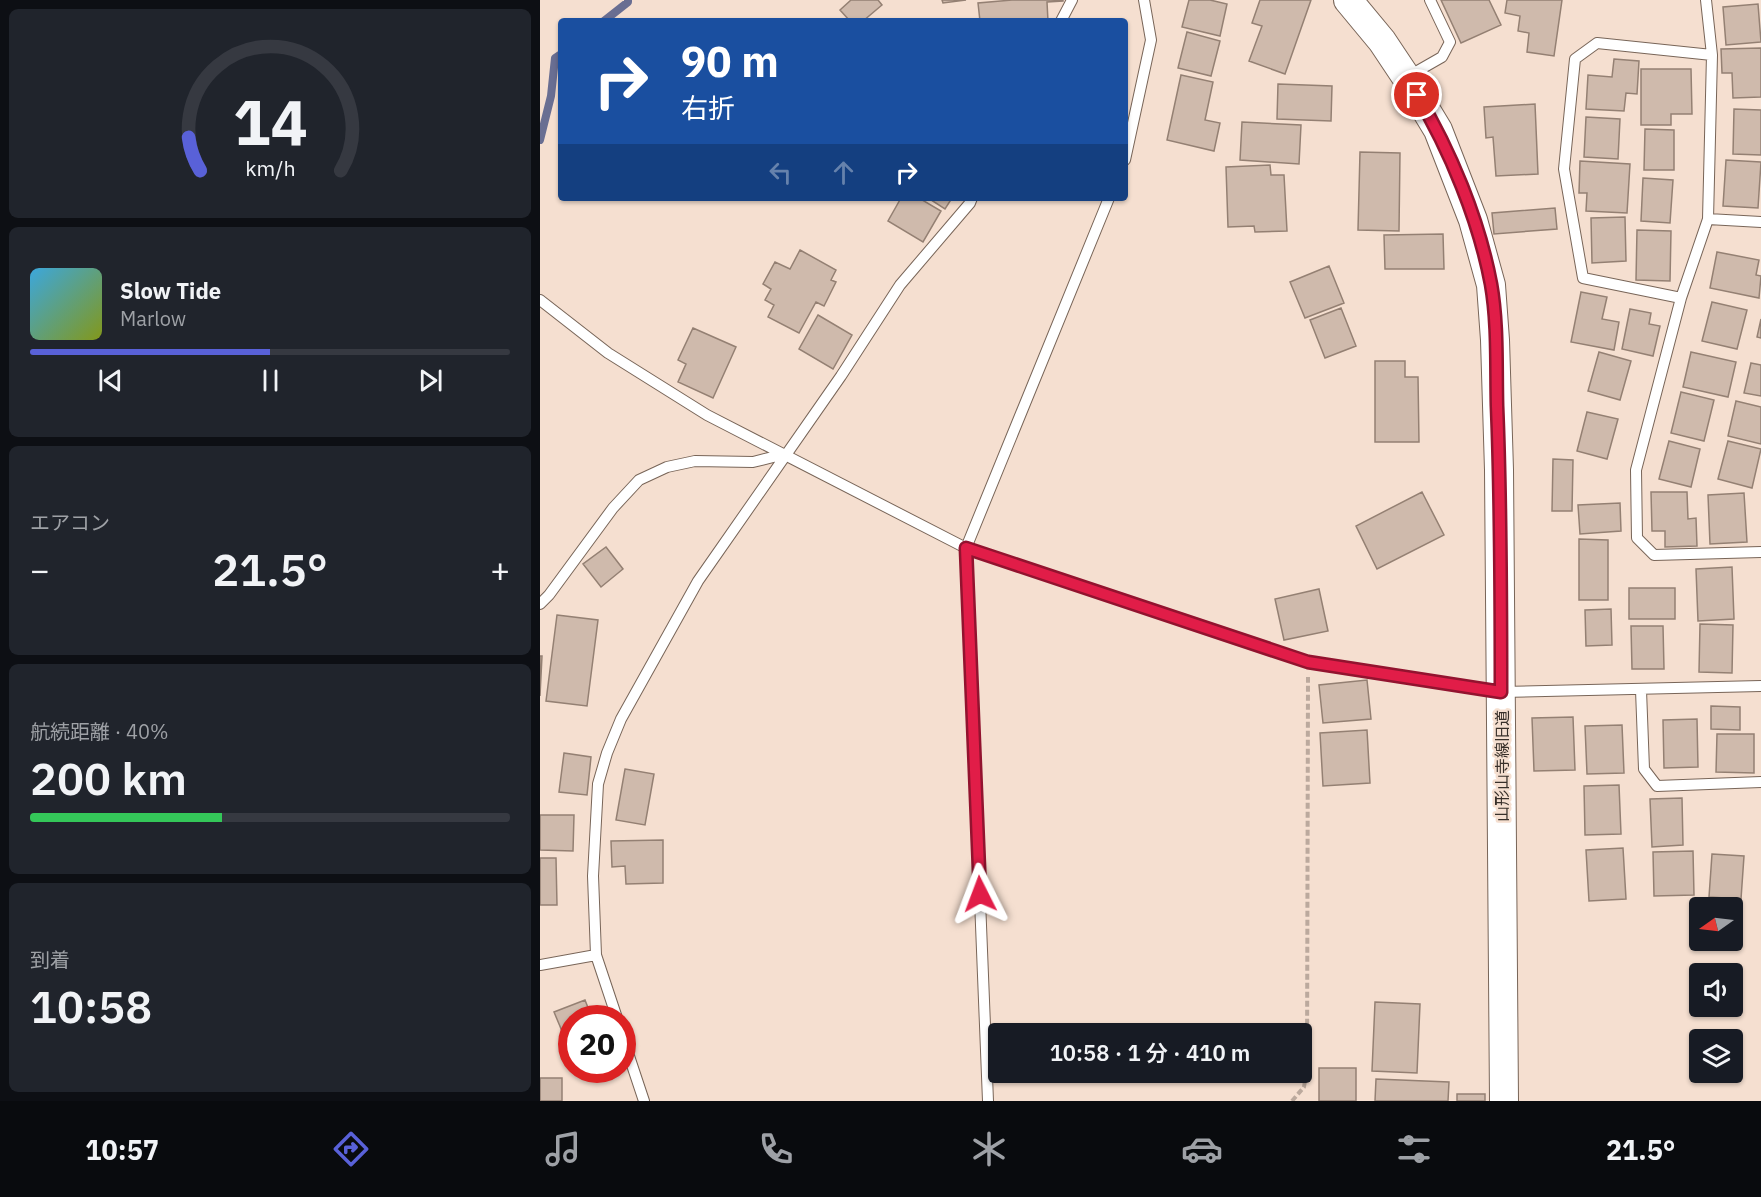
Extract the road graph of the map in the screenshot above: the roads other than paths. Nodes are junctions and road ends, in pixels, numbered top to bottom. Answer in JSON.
{"nodes":[{"id":1,"x":1071,"y":0,"type":"edge"},
{"id":2,"x":1144,"y":0,"type":"edge"},
{"id":3,"x":1348,"y":0,"type":"edge"},
{"id":4,"x":1430,"y":0,"type":"edge"},
{"id":5,"x":1706,"y":0,"type":"edge"},
{"id":6,"x":1062,"y":18,"type":"edge"},
{"id":7,"x":1712,"y":55,"type":"junction"},
{"id":8,"x":1406,"y":77,"type":"junction"},
{"id":9,"x":1128,"y":146,"type":"edge"},
{"id":10,"x":971,"y":201,"type":"edge"},
{"id":11,"x":1108,"y":201,"type":"edge"},
{"id":12,"x":1708,"y":219,"type":"junction"},
{"id":13,"x":1761,"y":222,"type":"edge"},
{"id":14,"x":1681,"y":298,"type":"junction"},
{"id":15,"x":540,"y":300,"type":"edge"},
{"id":16,"x":785,"y":454,"type":"junction"},
{"id":17,"x":966,"y":548,"type":"junction"},
{"id":18,"x":1761,"y":552,"type":"edge"},
{"id":19,"x":540,"y":604,"type":"edge"},
{"id":20,"x":1761,"y":686,"type":"edge"},
{"id":21,"x":1641,"y":690,"type":"junction"},
{"id":22,"x":1501,"y":692,"type":"junction"},
{"id":23,"x":1761,"y":782,"type":"edge"},
{"id":24,"x":596,"y":955,"type":"junction"},
{"id":25,"x":540,"y":965,"type":"edge"},
{"id":26,"x":613,"y":1005,"type":"edge"},
{"id":27,"x":636,"y":1077,"type":"edge"},
{"id":28,"x":644,"y":1101,"type":"edge"},
{"id":29,"x":988,"y":1101,"type":"edge"},
{"id":30,"x":1504,"y":1101,"type":"edge"}],
"edges":[{"from":1,"to":6,"type":"lane"},
{"from":2,"to":9,"type":"lane"},
{"from":3,"to":8,"type":"street","name":"山形山寺線旧道"},
{"from":4,"to":8,"type":"lane"},
{"from":5,"to":7,"type":"lane"},
{"from":7,"to":12,"type":"lane"},
{"from":7,"to":14,"type":"lane"},
{"from":8,"to":22,"type":"street","name":"山形山寺線旧道"},
{"from":10,"to":16,"type":"lane"},
{"from":11,"to":17,"type":"lane"},
{"from":12,"to":13,"type":"lane"},
{"from":12,"to":14,"type":"lane"},
{"from":14,"to":18,"type":"lane"},
{"from":15,"to":16,"type":"lane"},
{"from":16,"to":17,"type":"lane"},
{"from":16,"to":19,"type":"lane"},
{"from":16,"to":24,"type":"lane"},
{"from":17,"to":22,"type":"lane"},
{"from":17,"to":29,"type":"lane"},
{"from":20,"to":21,"type":"lane"},
{"from":21,"to":22,"type":"lane"},
{"from":21,"to":23,"type":"lane"},
{"from":22,"to":30,"type":"street","name":"山形山寺線旧道"},
{"from":24,"to":25,"type":"lane"},
{"from":24,"to":26,"type":"lane"},
{"from":27,"to":28,"type":"lane"}]}
